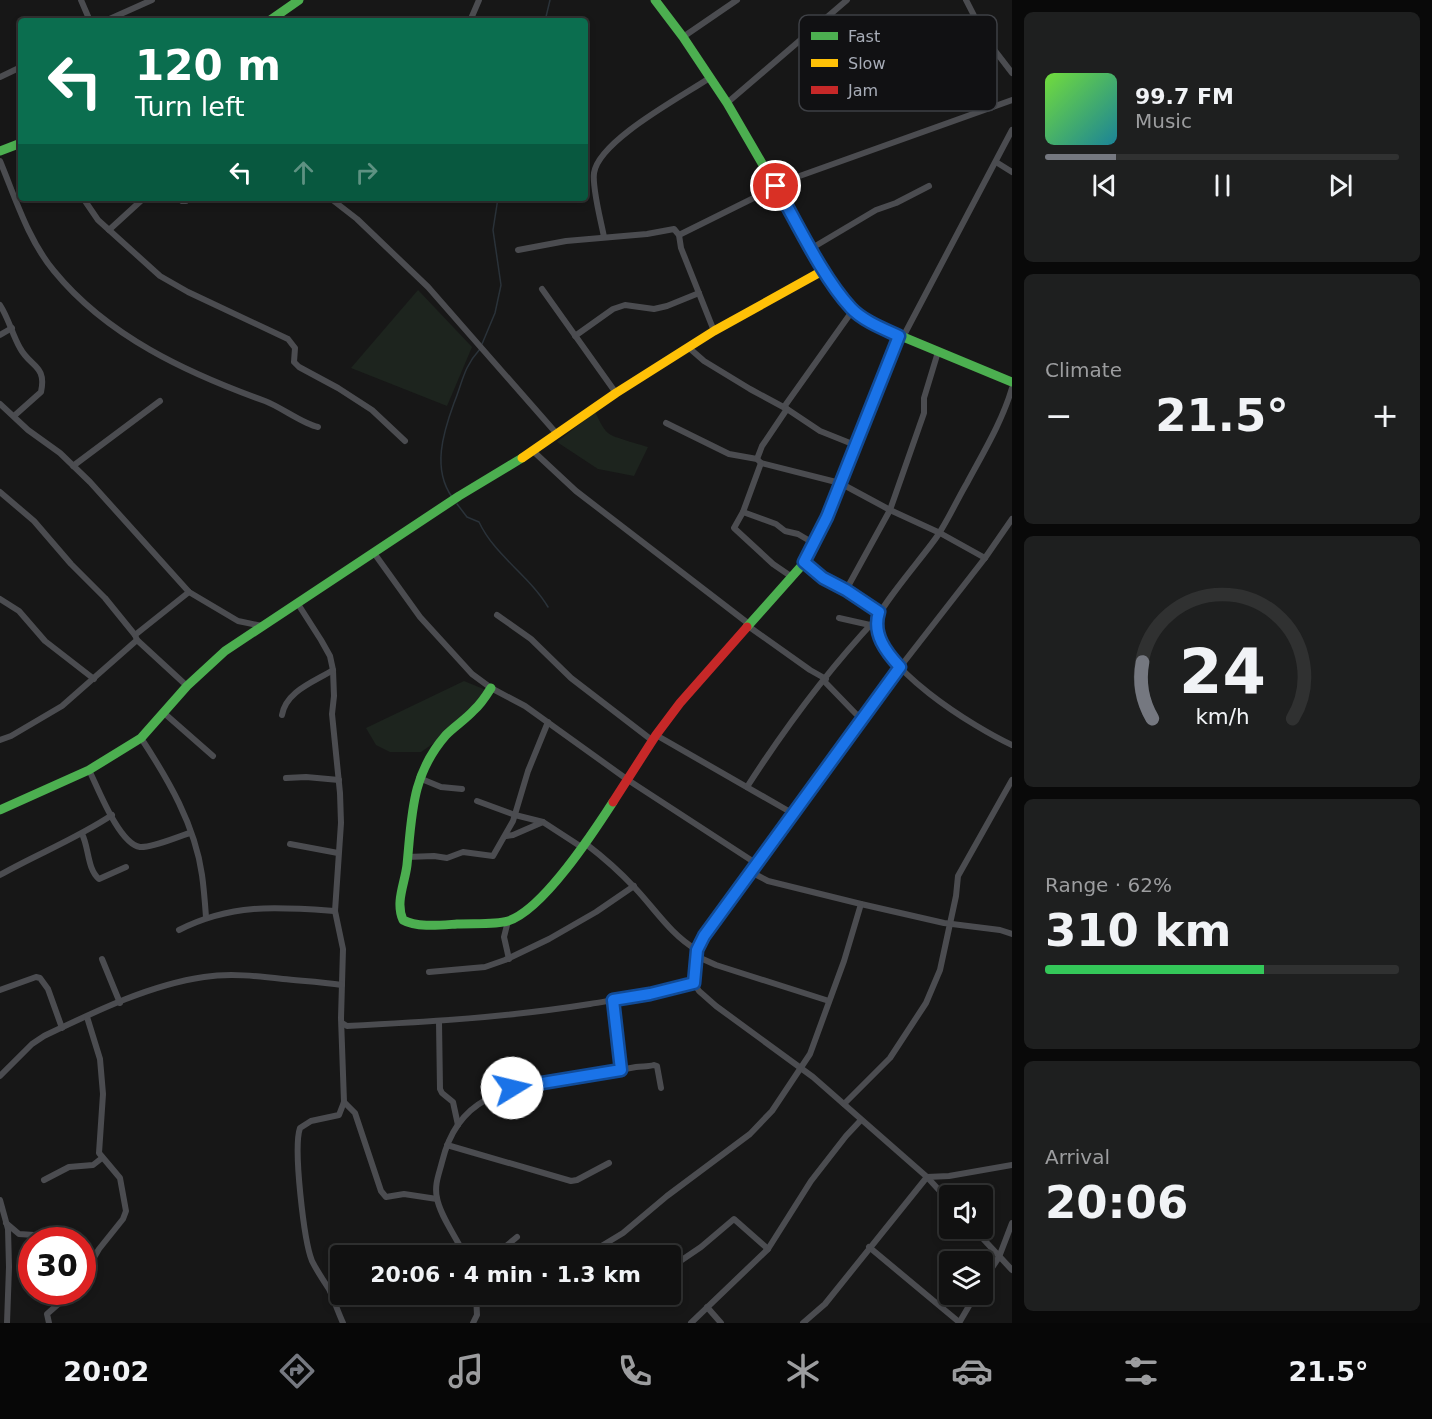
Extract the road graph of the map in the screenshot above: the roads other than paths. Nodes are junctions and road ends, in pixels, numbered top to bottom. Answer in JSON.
{"nodes":[{"id":1,"x":81,"y":0,"type":"edge"},
{"id":2,"x":152,"y":0,"type":"edge"},
{"id":3,"x":299,"y":0,"type":"edge"},
{"id":4,"x":479,"y":0,"type":"edge"},
{"id":5,"x":655,"y":0,"type":"edge"},
{"id":6,"x":737,"y":0,"type":"edge"},
{"id":7,"x":847,"y":0,"type":"edge"},
{"id":8,"x":966,"y":0,"type":"edge"},
{"id":9,"x":830,"y":15,"type":"edge"},
{"id":10,"x":974,"y":15,"type":"edge"},
{"id":11,"x":89,"y":18,"type":"edge"},
{"id":12,"x":112,"y":18,"type":"edge"},
{"id":13,"x":273,"y":18,"type":"edge"},
{"id":14,"x":471,"y":18,"type":"edge"},
{"id":15,"x":683,"y":37,"type":"junction"},
{"id":16,"x":799,"y":42,"type":"edge"},
{"id":17,"x":997,"y":53,"type":"edge"},
{"id":18,"x":18,"y":68,"type":"edge"},
{"id":19,"x":1012,"y":73,"type":"edge"},
{"id":20,"x":0,"y":77,"type":"edge"},
{"id":21,"x":711,"y":77,"type":"junction"},
{"id":22,"x":1012,"y":100,"type":"edge"},
{"id":23,"x":728,"y":103,"type":"junction"},
{"id":24,"x":997,"y":105,"type":"edge"},
{"id":25,"x":981,"y":111,"type":"edge"},
{"id":26,"x":1012,"y":130,"type":"edge"},
{"id":27,"x":18,"y":144,"type":"edge"},
{"id":28,"x":0,"y":151,"type":"edge"},
{"id":29,"x":0,"y":161,"type":"edge"},
{"id":30,"x":996,"y":162,"type":"junction"},
{"id":31,"x":1012,"y":172,"type":"edge"},
{"id":32,"x":776,"y":186,"type":"junction"},
{"id":33,"x":929,"y":186,"type":"dead end"},
{"id":34,"x":85,"y":201,"type":"edge"},
{"id":35,"x":141,"y":201,"type":"edge"},
{"id":36,"x":334,"y":201,"type":"edge"},
{"id":37,"x":109,"y":230,"type":"junction"},
{"id":38,"x":679,"y":235,"type":"junction"},
{"id":39,"x":604,"y":237,"type":"junction"},
{"id":40,"x":812,"y":248,"type":"junction"},
{"id":41,"x":518,"y":250,"type":"dead end"},
{"id":42,"x":824,"y":270,"type":"junction"},
{"id":43,"x":542,"y":289,"type":"dead end"},
{"id":44,"x":699,"y":293,"type":"junction"},
{"id":45,"x":0,"y":305,"type":"edge"},
{"id":46,"x":853,"y":310,"type":"junction"},
{"id":47,"x":12,"y":328,"type":"junction"},
{"id":48,"x":714,"y":331,"type":"junction"},
{"id":49,"x":0,"y":335,"type":"edge"},
{"id":50,"x":575,"y":336,"type":"junction"},
{"id":51,"x":901,"y":337,"type":"junction"},
{"id":52,"x":688,"y":347,"type":"junction"},
{"id":53,"x":938,"y":352,"type":"junction"},
{"id":54,"x":1012,"y":382,"type":"edge"},
{"id":55,"x":1012,"y":388,"type":"edge"},
{"id":56,"x":616,"y":393,"type":"junction"},
{"id":57,"x":160,"y":401,"type":"dead end"},
{"id":58,"x":0,"y":404,"type":"edge"},
{"id":59,"x":785,"y":408,"type":"junction"},
{"id":60,"x":14,"y":416,"type":"junction"},
{"id":61,"x":666,"y":423,"type":"dead end"},
{"id":62,"x":318,"y":427,"type":"dead end"},
{"id":63,"x":557,"y":434,"type":"junction"},
{"id":64,"x":405,"y":441,"type":"dead end"},
{"id":65,"x":855,"y":445,"type":"junction"},
{"id":66,"x":533,"y":451,"type":"junction"},
{"id":67,"x":759,"y":461,"type":"junction"},
{"id":68,"x":73,"y":466,"type":"junction"},
{"id":69,"x":840,"y":483,"type":"junction"},
{"id":70,"x":0,"y":492,"type":"edge"},
{"id":71,"x":890,"y":510,"type":"junction"},
{"id":72,"x":744,"y":512,"type":"junction"},
{"id":73,"x":1012,"y":519,"type":"edge"},
{"id":74,"x":940,"y":533,"type":"junction"},
{"id":75,"x":815,"y":544,"type":"junction"},
{"id":76,"x":374,"y":553,"type":"junction"},
{"id":77,"x":985,"y":558,"type":"junction"},
{"id":78,"x":804,"y":562,"type":"junction"},
{"id":79,"x":792,"y":577,"type":"junction"},
{"id":80,"x":846,"y":590,"type":"junction"},
{"id":81,"x":189,"y":592,"type":"junction"},
{"id":82,"x":0,"y":599,"type":"edge"},
{"id":83,"x":298,"y":604,"type":"junction"},
{"id":84,"x":497,"y":615,"type":"dead end"},
{"id":85,"x":878,"y":615,"type":"junction"},
{"id":86,"x":839,"y":618,"type":"dead end"},
{"id":87,"x":748,"y":625,"type":"junction"},
{"id":88,"x":263,"y":626,"type":"junction"},
{"id":89,"x":870,"y":626,"type":"junction"},
{"id":90,"x":136,"y":637,"type":"junction"},
{"id":91,"x":900,"y":667,"type":"junction"},
{"id":92,"x":333,"y":670,"type":"junction"},
{"id":93,"x":94,"y":679,"type":"junction"},
{"id":94,"x":825,"y":680,"type":"junction"},
{"id":95,"x":187,"y":686,"type":"junction"},
{"id":96,"x":492,"y":688,"type":"junction"},
{"id":97,"x":164,"y":713,"type":"junction"},
{"id":98,"x":282,"y":715,"type":"dead end"},
{"id":99,"x":862,"y":716,"type":"junction"},
{"id":100,"x":548,"y":722,"type":"junction"},
{"id":101,"x":141,"y":738,"type":"junction"},
{"id":102,"x":655,"y":738,"type":"junction"},
{"id":103,"x":0,"y":740,"type":"edge"},
{"id":104,"x":1012,"y":745,"type":"edge"},
{"id":105,"x":213,"y":756,"type":"dead end"},
{"id":106,"x":89,"y":770,"type":"junction"},
{"id":107,"x":286,"y":778,"type":"dead end"},
{"id":108,"x":419,"y":778,"type":"junction"},
{"id":109,"x":339,"y":780,"type":"junction"},
{"id":110,"x":628,"y":780,"type":"junction"},
{"id":111,"x":1012,"y":780,"type":"edge"},
{"id":112,"x":747,"y":787,"type":"junction"},
{"id":113,"x":462,"y":789,"type":"dead end"},
{"id":114,"x":477,"y":801,"type":"dead end"},
{"id":115,"x":0,"y":810,"type":"edge"},
{"id":116,"x":792,"y":813,"type":"junction"},
{"id":117,"x":112,"y":815,"type":"junction"},
{"id":118,"x":515,"y":815,"type":"junction"},
{"id":119,"x":543,"y":822,"type":"junction"},
{"id":120,"x":190,"y":833,"type":"junction"},
{"id":121,"x":82,"y":834,"type":"junction"},
{"id":122,"x":506,"y":836,"type":"junction"},
{"id":123,"x":290,"y":844,"type":"dead end"},
{"id":124,"x":585,"y":846,"type":"junction"},
{"id":125,"x":338,"y":853,"type":"junction"},
{"id":126,"x":407,"y":857,"type":"junction"},
{"id":127,"x":757,"y":864,"type":"junction"},
{"id":128,"x":126,"y":867,"type":"dead end"},
{"id":129,"x":751,"y":872,"type":"junction"},
{"id":130,"x":0,"y":876,"type":"edge"},
{"id":131,"x":634,"y":886,"type":"junction"},
{"id":132,"x":861,"y":904,"type":"junction"},
{"id":133,"x":335,"y":910,"type":"junction"},
{"id":134,"x":206,"y":917,"type":"junction"},
{"id":135,"x":508,"y":921,"type":"junction"},
{"id":136,"x":489,"y":922,"type":"junction"},
{"id":137,"x":951,"y":924,"type":"junction"},
{"id":138,"x":179,"y":930,"type":"dead end"},
{"id":139,"x":1012,"y":934,"type":"edge"},
{"id":140,"x":504,"y":935,"type":"junction"},
{"id":141,"x":696,"y":953,"type":"junction"},
{"id":142,"x":102,"y":959,"type":"dead end"},
{"id":143,"x":509,"y":959,"type":"junction"},
{"id":144,"x":429,"y":972,"type":"dead end"},
{"id":145,"x":694,"y":983,"type":"junction"},
{"id":146,"x":342,"y":985,"type":"junction"},
{"id":147,"x":0,"y":990,"type":"edge"},
{"id":148,"x":613,"y":1000,"type":"junction"},
{"id":149,"x":829,"y":1001,"type":"junction"},
{"id":150,"x":120,"y":1003,"type":"junction"},
{"id":151,"x":87,"y":1017,"type":"junction"},
{"id":152,"x":440,"y":1022,"type":"junction"},
{"id":153,"x":342,"y":1023,"type":"junction"},
{"id":154,"x":62,"y":1028,"type":"junction"},
{"id":155,"x":801,"y":1068,"type":"junction"},
{"id":156,"x":621,"y":1070,"type":"junction"},
{"id":157,"x":0,"y":1076,"type":"edge"},
{"id":158,"x":662,"y":1088,"type":"dead end"},
{"id":159,"x":344,"y":1102,"type":"junction"},
{"id":160,"x":844,"y":1104,"type":"junction"},
{"id":161,"x":861,"y":1120,"type":"junction"},
{"id":162,"x":458,"y":1125,"type":"junction"},
{"id":163,"x":447,"y":1145,"type":"junction"},
{"id":164,"x":102,"y":1158,"type":"junction"},
{"id":165,"x":609,"y":1163,"type":"dead end"},
{"id":166,"x":1012,"y":1165,"type":"edge"},
{"id":167,"x":927,"y":1177,"type":"junction"},
{"id":168,"x":44,"y":1180,"type":"dead end"},
{"id":169,"x":939,"y":1190,"type":"edge"},
{"id":170,"x":437,"y":1199,"type":"junction"},
{"id":171,"x":0,"y":1200,"type":"edge"},
{"id":172,"x":6,"y":1223,"type":"junction"},
{"id":173,"x":1012,"y":1223,"type":"edge"},
{"id":174,"x":18,"y":1233,"type":"edge"},
{"id":175,"x":517,"y":1237,"type":"dead end"},
{"id":176,"x":983,"y":1239,"type":"edge"},
{"id":177,"x":460,"y":1245,"type":"edge"},
{"id":178,"x":507,"y":1245,"type":"edge"},
{"id":179,"x":603,"y":1245,"type":"edge"},
{"id":180,"x":869,"y":1247,"type":"junction"},
{"id":181,"x":768,"y":1249,"type":"junction"},
{"id":182,"x":96,"y":1254,"type":"edge"},
{"id":183,"x":999,"y":1257,"type":"junction"},
{"id":184,"x":681,"y":1261,"type":"edge"},
{"id":185,"x":993,"y":1266,"type":"edge"},
{"id":186,"x":1012,"y":1270,"type":"edge"},
{"id":187,"x":57,"y":1305,"type":"edge"},
{"id":188,"x":477,"y":1305,"type":"edge"},
{"id":189,"x":969,"y":1305,"type":"edge"},
{"id":190,"x":707,"y":1307,"type":"junction"},
{"id":191,"x":959,"y":1322,"type":"edge"},
{"id":192,"x":7,"y":1323,"type":"edge"},
{"id":193,"x":49,"y":1323,"type":"edge"},
{"id":194,"x":343,"y":1323,"type":"edge"},
{"id":195,"x":473,"y":1323,"type":"edge"},
{"id":196,"x":691,"y":1323,"type":"edge"},
{"id":197,"x":721,"y":1323,"type":"edge"},
{"id":198,"x":803,"y":1323,"type":"edge"}],
"edges":[{"from":1,"to":11,"type":"street"},
{"from":2,"to":12,"type":"street"},
{"from":3,"to":13,"type":"street"},
{"from":4,"to":14,"type":"street"},
{"from":5,"to":15,"type":"street"},
{"from":6,"to":15,"type":"street"},
{"from":7,"to":9,"type":"street"},
{"from":8,"to":10,"type":"street"},
{"from":15,"to":21,"type":"street"},
{"from":16,"to":23,"type":"street"},
{"from":17,"to":19,"type":"street"},
{"from":18,"to":20,"type":"street"},
{"from":21,"to":23,"type":"street"},
{"from":21,"to":39,"type":"street"},
{"from":22,"to":24,"type":"street"},
{"from":23,"to":32,"type":"street"},
{"from":25,"to":32,"type":"street"},
{"from":26,"to":30,"type":"street"},
{"from":27,"to":28,"type":"street"},
{"from":29,"to":62,"type":"street"},
{"from":30,"to":31,"type":"street"},
{"from":30,"to":51,"type":"street"},
{"from":32,"to":38,"type":"street"},
{"from":32,"to":40,"type":"street"},
{"from":33,"to":40,"type":"street"},
{"from":34,"to":37,"type":"street"},
{"from":35,"to":37,"type":"street"},
{"from":36,"to":63,"type":"street"},
{"from":37,"to":64,"type":"street"},
{"from":38,"to":39,"type":"street"},
{"from":38,"to":44,"type":"street"},
{"from":39,"to":41,"type":"street"},
{"from":40,"to":42,"type":"street"},
{"from":42,"to":46,"type":"street"},
{"from":42,"to":48,"type":"street"},
{"from":43,"to":50,"type":"street"},
{"from":44,"to":48,"type":"street"},
{"from":44,"to":50,"type":"street"},
{"from":45,"to":47,"type":"street"},
{"from":46,"to":51,"type":"street"},
{"from":46,"to":59,"type":"street"},
{"from":47,"to":49,"type":"street"},
{"from":47,"to":60,"type":"street"},
{"from":48,"to":52,"type":"street"},
{"from":50,"to":56,"type":"street"},
{"from":51,"to":53,"type":"street"},
{"from":51,"to":65,"type":"street"},
{"from":52,"to":56,"type":"street"},
{"from":52,"to":59,"type":"street"},
{"from":53,"to":54,"type":"street"},
{"from":53,"to":71,"type":"street"},
{"from":55,"to":74,"type":"street"},
{"from":56,"to":63,"type":"street"},
{"from":57,"to":68,"type":"street"},
{"from":58,"to":60,"type":"street"},
{"from":59,"to":65,"type":"street"},
{"from":59,"to":67,"type":"street"},
{"from":60,"to":68,"type":"street"},
{"from":61,"to":67,"type":"street"},
{"from":63,"to":66,"type":"street"},
{"from":65,"to":69,"type":"street"},
{"from":66,"to":76,"type":"street"},
{"from":66,"to":87,"type":"street"},
{"from":67,"to":69,"type":"street"},
{"from":67,"to":72,"type":"street"},
{"from":68,"to":81,"type":"street"},
{"from":69,"to":71,"type":"street"},
{"from":69,"to":75,"type":"street"},
{"from":70,"to":90,"type":"street"},
{"from":71,"to":74,"type":"street"},
{"from":71,"to":80,"type":"street"},
{"from":72,"to":75,"type":"street"},
{"from":72,"to":79,"type":"street"},
{"from":73,"to":77,"type":"street"},
{"from":74,"to":77,"type":"street"},
{"from":74,"to":85,"type":"street"},
{"from":75,"to":78,"type":"street"},
{"from":76,"to":83,"type":"street"},
{"from":76,"to":96,"type":"street"},
{"from":77,"to":91,"type":"street"},
{"from":78,"to":79,"type":"street"},
{"from":78,"to":80,"type":"street"},
{"from":79,"to":87,"type":"street"},
{"from":80,"to":85,"type":"street"},
{"from":81,"to":88,"type":"street"},
{"from":81,"to":90,"type":"street"},
{"from":82,"to":93,"type":"street"},
{"from":83,"to":88,"type":"street"},
{"from":83,"to":92,"type":"street"},
{"from":84,"to":102,"type":"street"},
{"from":85,"to":89,"type":"street"},
{"from":85,"to":91,"type":"street"},
{"from":86,"to":89,"type":"street"},
{"from":87,"to":94,"type":"street"},
{"from":87,"to":102,"type":"street"},
{"from":88,"to":95,"type":"street"},
{"from":89,"to":94,"type":"street"},
{"from":90,"to":93,"type":"street"},
{"from":90,"to":95,"type":"street"},
{"from":91,"to":99,"type":"street"},
{"from":91,"to":104,"type":"street"},
{"from":92,"to":98,"type":"street"},
{"from":92,"to":109,"type":"street"},
{"from":93,"to":103,"type":"street"},
{"from":94,"to":99,"type":"street"},
{"from":94,"to":112,"type":"street"},
{"from":95,"to":97,"type":"street"},
{"from":96,"to":100,"type":"street"},
{"from":96,"to":108,"type":"street"},
{"from":97,"to":101,"type":"street"},
{"from":97,"to":105,"type":"street"},
{"from":99,"to":116,"type":"street"},
{"from":100,"to":110,"type":"street"},
{"from":100,"to":118,"type":"street"},
{"from":101,"to":106,"type":"street"},
{"from":101,"to":120,"type":"street"},
{"from":102,"to":110,"type":"street"},
{"from":102,"to":112,"type":"street"},
{"from":106,"to":115,"type":"street"},
{"from":106,"to":117,"type":"street"},
{"from":107,"to":109,"type":"street"},
{"from":108,"to":113,"type":"street"},
{"from":108,"to":126,"type":"street"},
{"from":109,"to":125,"type":"street"},
{"from":110,"to":124,"type":"street"},
{"from":110,"to":127,"type":"street"},
{"from":111,"to":137,"type":"street"},
{"from":112,"to":116,"type":"street"},
{"from":114,"to":118,"type":"street"},
{"from":116,"to":127,"type":"street"},
{"from":117,"to":120,"type":"street"},
{"from":117,"to":121,"type":"street"},
{"from":118,"to":119,"type":"street"},
{"from":118,"to":122,"type":"street"},
{"from":119,"to":122,"type":"street"},
{"from":119,"to":124,"type":"street"},
{"from":120,"to":134,"type":"street"},
{"from":121,"to":128,"type":"street"},
{"from":121,"to":130,"type":"street"},
{"from":122,"to":126,"type":"street"},
{"from":123,"to":125,"type":"street"},
{"from":124,"to":131,"type":"street"},
{"from":124,"to":135,"type":"street"},
{"from":125,"to":133,"type":"street"},
{"from":126,"to":136,"type":"street"},
{"from":127,"to":129,"type":"street"},
{"from":129,"to":132,"type":"street"},
{"from":129,"to":141,"type":"street"},
{"from":131,"to":141,"type":"street"},
{"from":131,"to":143,"type":"street"},
{"from":132,"to":137,"type":"street"},
{"from":132,"to":149,"type":"street"},
{"from":133,"to":134,"type":"street"},
{"from":133,"to":146,"type":"street"},
{"from":134,"to":138,"type":"street"},
{"from":135,"to":136,"type":"street"},
{"from":135,"to":140,"type":"street"},
{"from":136,"to":140,"type":"street"},
{"from":137,"to":139,"type":"street"},
{"from":137,"to":160,"type":"street"},
{"from":140,"to":143,"type":"street"},
{"from":141,"to":145,"type":"street"},
{"from":141,"to":149,"type":"street"},
{"from":142,"to":150,"type":"street"},
{"from":143,"to":144,"type":"street"},
{"from":145,"to":148,"type":"street"},
{"from":145,"to":155,"type":"street"},
{"from":146,"to":150,"type":"street"},
{"from":146,"to":153,"type":"street"},
{"from":147,"to":154,"type":"street"},
{"from":148,"to":152,"type":"street"},
{"from":148,"to":156,"type":"street"},
{"from":149,"to":155,"type":"street"},
{"from":150,"to":151,"type":"street"},
{"from":151,"to":154,"type":"street"},
{"from":151,"to":164,"type":"street"},
{"from":152,"to":153,"type":"street"},
{"from":152,"to":162,"type":"street"},
{"from":153,"to":159,"type":"street"},
{"from":154,"to":157,"type":"street"},
{"from":155,"to":160,"type":"street"},
{"from":155,"to":179,"type":"street"},
{"from":156,"to":158,"type":"street"},
{"from":156,"to":162,"type":"street"},
{"from":159,"to":170,"type":"street"},
{"from":159,"to":194,"type":"street"},
{"from":160,"to":161,"type":"street"},
{"from":161,"to":167,"type":"street"},
{"from":161,"to":181,"type":"street"},
{"from":162,"to":163,"type":"street"},
{"from":163,"to":165,"type":"street"},
{"from":163,"to":170,"type":"street"},
{"from":164,"to":168,"type":"street"},
{"from":164,"to":182,"type":"street"},
{"from":166,"to":167,"type":"street"},
{"from":167,"to":169,"type":"street"},
{"from":167,"to":180,"type":"street"},
{"from":170,"to":177,"type":"street"},
{"from":171,"to":172,"type":"street"},
{"from":172,"to":174,"type":"street"},
{"from":172,"to":192,"type":"street"},
{"from":173,"to":183,"type":"street"},
{"from":175,"to":178,"type":"street"},
{"from":176,"to":183,"type":"street"},
{"from":180,"to":191,"type":"street"},
{"from":180,"to":198,"type":"street"},
{"from":181,"to":184,"type":"street"},
{"from":181,"to":190,"type":"street"},
{"from":183,"to":185,"type":"street"},
{"from":183,"to":186,"type":"street"},
{"from":187,"to":193,"type":"street"},
{"from":188,"to":195,"type":"street"},
{"from":189,"to":191,"type":"street"},
{"from":190,"to":196,"type":"street"},
{"from":190,"to":197,"type":"street"}]}
